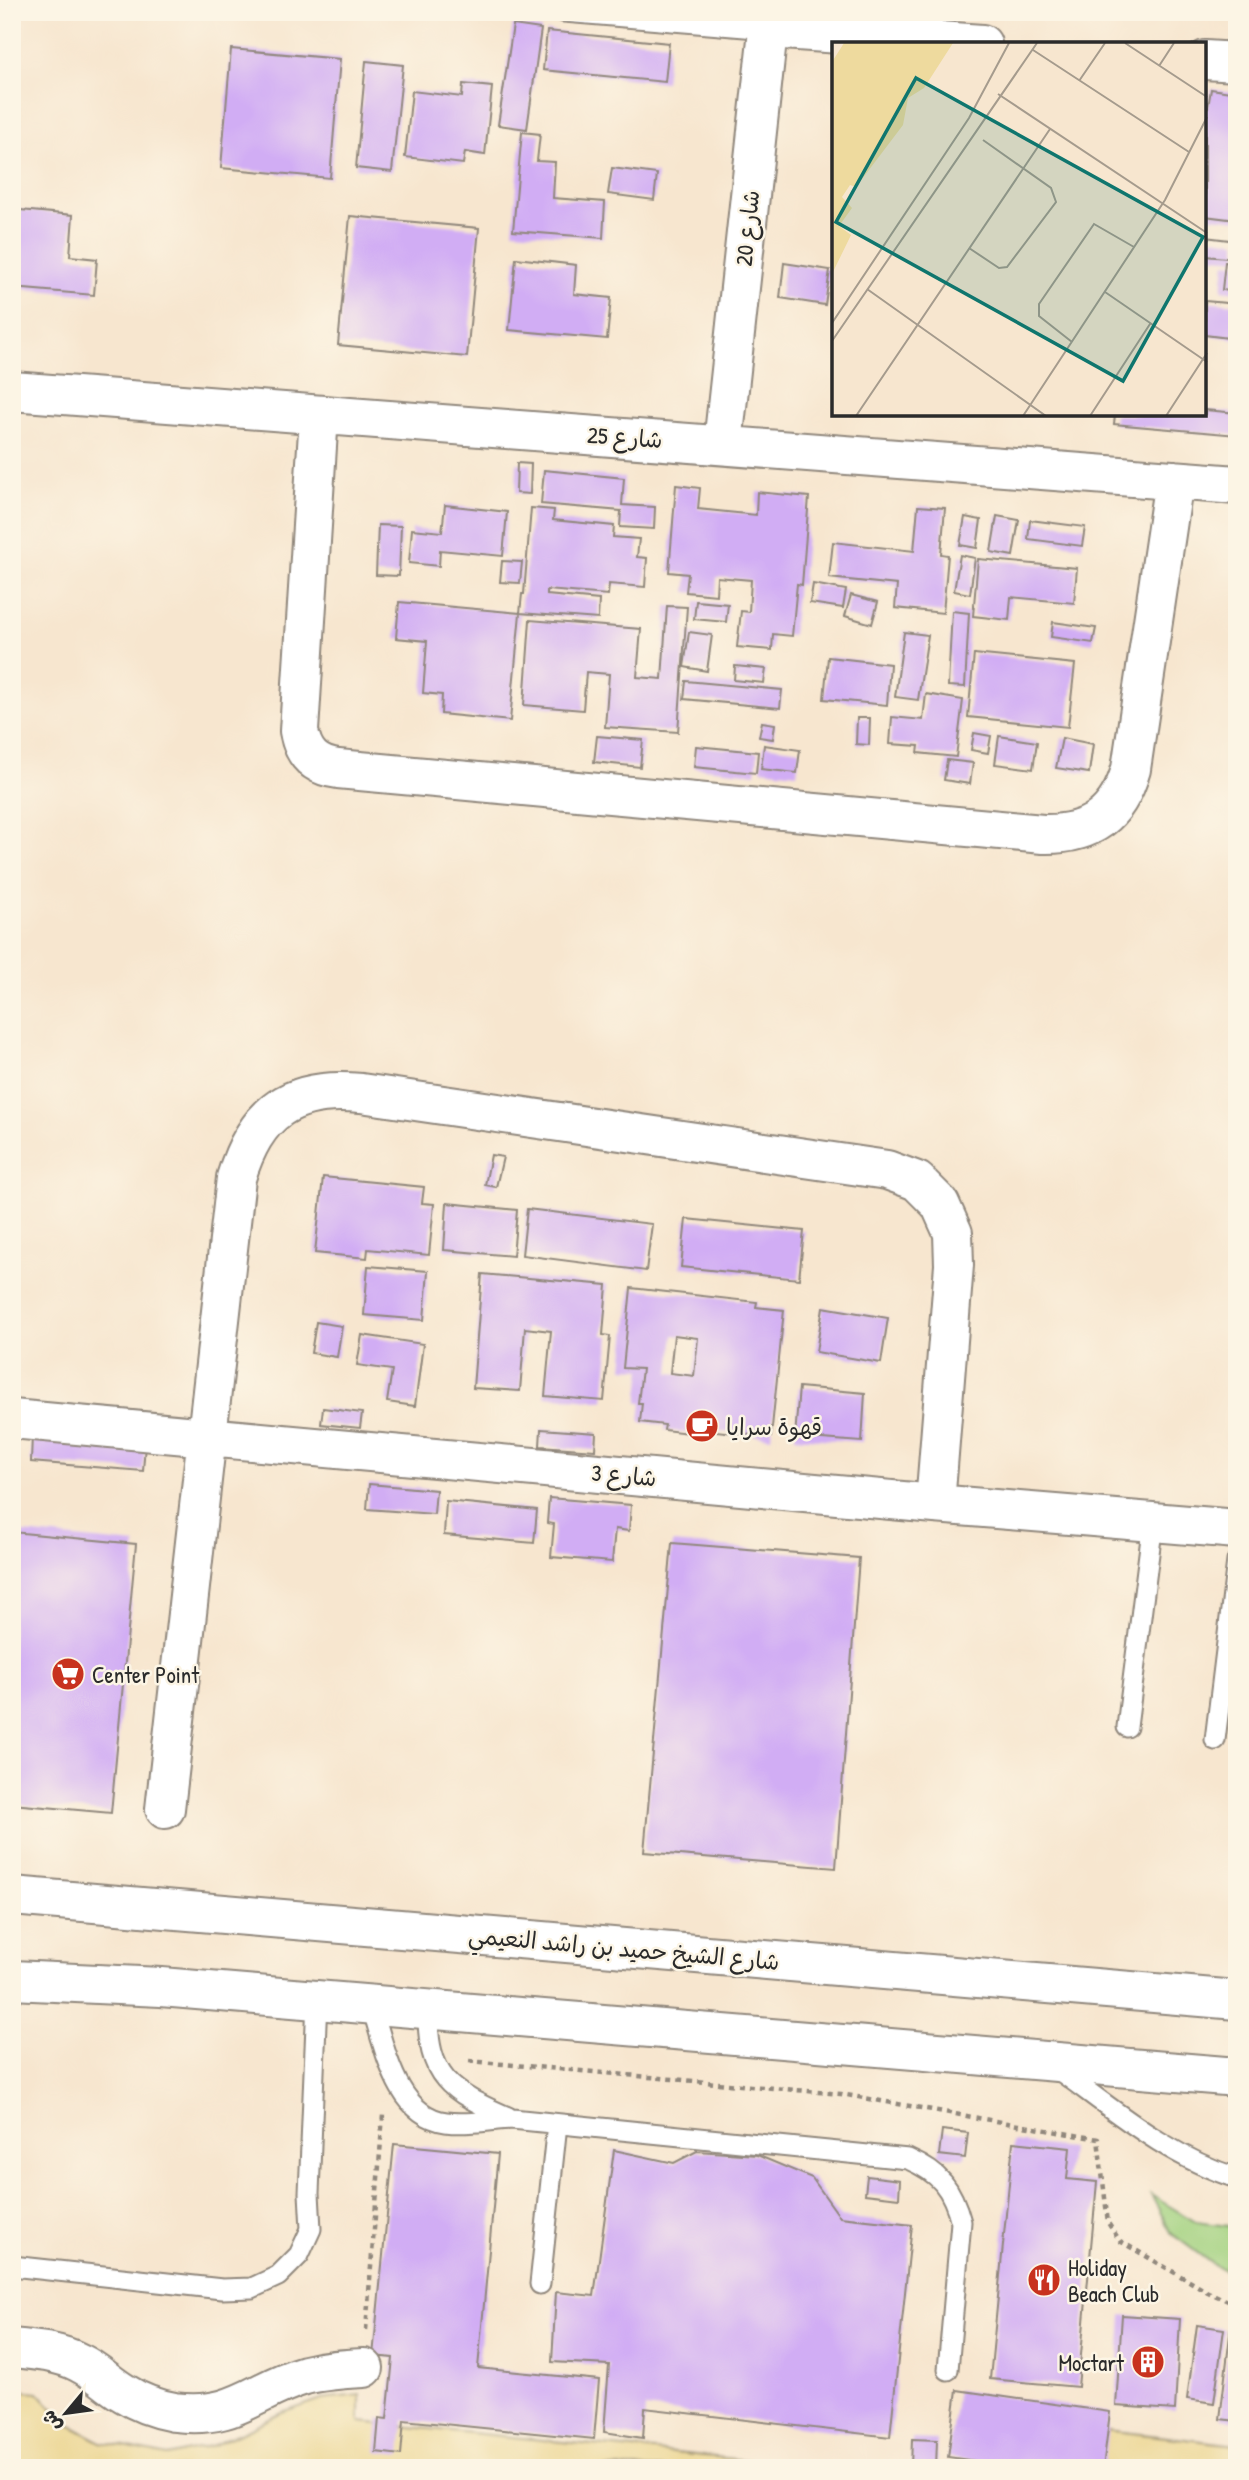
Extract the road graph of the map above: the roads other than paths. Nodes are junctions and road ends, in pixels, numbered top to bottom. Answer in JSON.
{"nodes":[{"id":1,"x":564,"y":12,"type":"edge"},
{"id":2,"x":769,"y":20,"type":"edge"},
{"id":3,"x":964,"y":42,"type":"edge"},
{"id":4,"x":1207,"y":60,"type":"edge"},
{"id":5,"x":1237,"y":62,"type":"edge"},
{"id":6,"x":12,"y":391,"type":"edge"},
{"id":7,"x":319,"y":415,"type":"junction"},
{"id":8,"x":723,"y":444,"type":"junction"},
{"id":9,"x":1174,"y":480,"type":"junction"},
{"id":10,"x":1237,"y":485,"type":"edge"},
{"id":11,"x":12,"y":1419,"type":"edge"},
{"id":12,"x":207,"y":1437,"type":"junction"},
{"id":13,"x":934,"y":1504,"type":"junction"},
{"id":14,"x":1153,"y":1522,"type":"junction"},
{"id":15,"x":1237,"y":1529,"type":"edge"},
{"id":16,"x":1237,"y":1561,"type":"edge"},
{"id":17,"x":1127,"y":1727,"type":"dead end"},
{"id":18,"x":1215,"y":1740,"type":"dead end"},
{"id":19,"x":165,"y":1809,"type":"dead end"},
{"id":20,"x":12,"y":1896,"type":"edge"},
{"id":21,"x":12,"y":1980,"type":"edge"},
{"id":22,"x":317,"y":2000,"type":"junction"},
{"id":23,"x":1237,"y":2000,"type":"edge"},
{"id":24,"x":371,"y":2005,"type":"junction"},
{"id":25,"x":428,"y":2009,"type":"junction"},
{"id":26,"x":1046,"y":2061,"type":"junction"},
{"id":27,"x":1237,"y":2077,"type":"edge"},
{"id":28,"x":512,"y":2119,"type":"junction"},
{"id":29,"x":557,"y":2124,"type":"junction"},
{"id":30,"x":1237,"y":2178,"type":"edge"},
{"id":31,"x":12,"y":2266,"type":"edge"},
{"id":32,"x":540,"y":2284,"type":"dead end"},
{"id":33,"x":12,"y":2348,"type":"edge"},
{"id":34,"x":364,"y":2368,"type":"dead end"},
{"id":35,"x":948,"y":2370,"type":"dead end"}],
"edges":[{"from":1,"to":2,"type":"lane"},
{"from":2,"to":3,"type":"street"},
{"from":2,"to":8,"type":"street","name":"شارع 20"},
{"from":4,"to":5,"type":"street"},
{"from":6,"to":7,"type":"street","name":"شارع 25"},
{"from":7,"to":8,"type":"street","name":"شارع 25"},
{"from":7,"to":9,"type":"street"},
{"from":8,"to":9,"type":"street","name":"شارع 25"},
{"from":9,"to":10,"type":"street","name":"شارع 25"},
{"from":11,"to":12,"type":"street","name":"شارع 3"},
{"from":12,"to":13,"type":"street","name":"شارع 3"},
{"from":12,"to":13,"type":"street"},
{"from":12,"to":19,"type":"street"},
{"from":13,"to":14,"type":"street","name":"شارع 3"},
{"from":14,"to":15,"type":"street","name":"شارع 3"},
{"from":14,"to":17,"type":"lane"},
{"from":16,"to":18,"type":"lane"},
{"from":20,"to":23,"type":"street","name":"شارع الشيخ حميد بن راشد النعيمي"},
{"from":21,"to":22,"type":"street"},
{"from":22,"to":24,"type":"street"},
{"from":22,"to":31,"type":"lane"},
{"from":24,"to":25,"type":"street"},
{"from":24,"to":28,"type":"lane"},
{"from":25,"to":26,"type":"street"},
{"from":25,"to":28,"type":"lane"},
{"from":26,"to":27,"type":"street"},
{"from":26,"to":30,"type":"lane"},
{"from":28,"to":29,"type":"lane"},
{"from":29,"to":32,"type":"lane"},
{"from":29,"to":35,"type":"lane"},
{"from":33,"to":34,"type":"street"}]}
